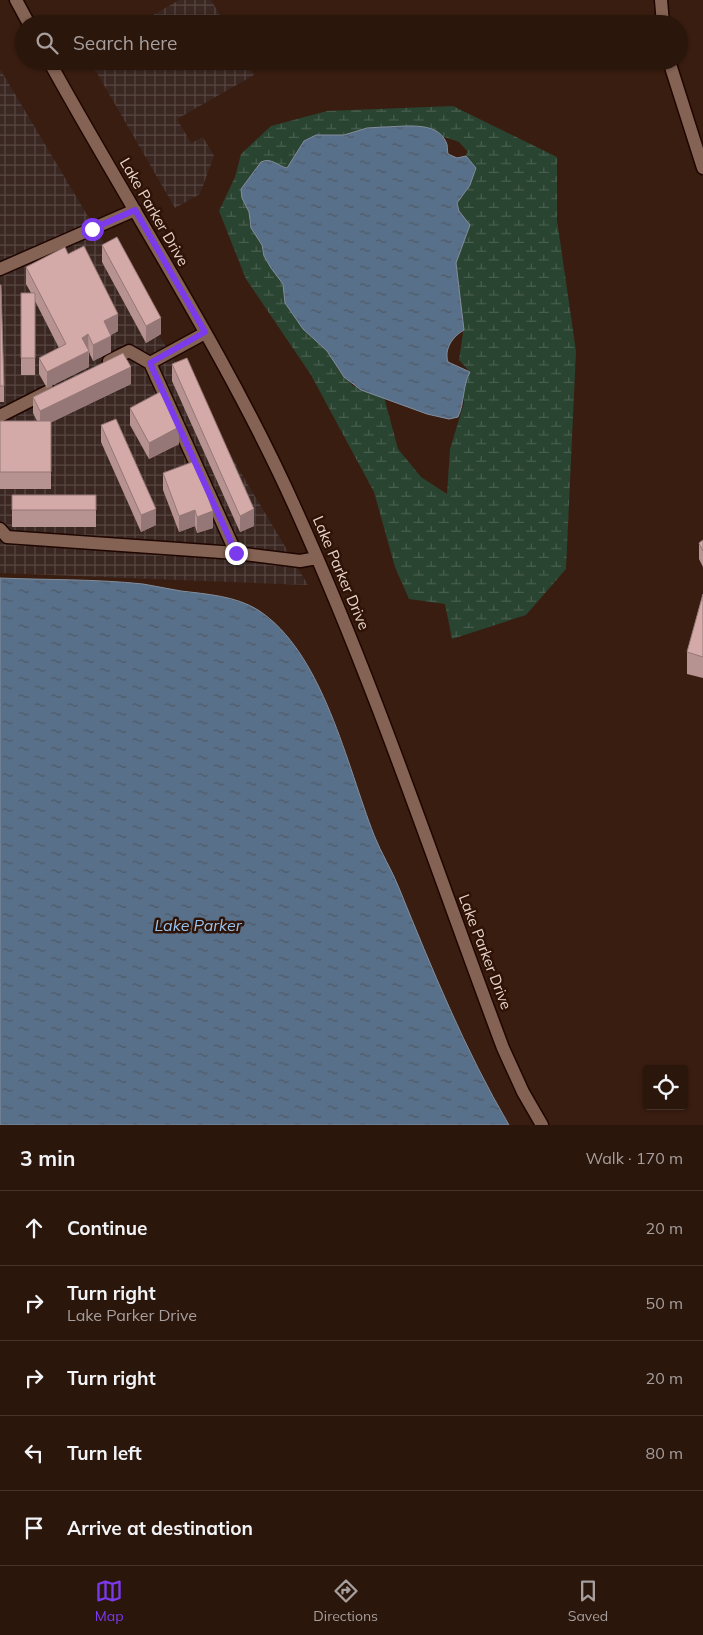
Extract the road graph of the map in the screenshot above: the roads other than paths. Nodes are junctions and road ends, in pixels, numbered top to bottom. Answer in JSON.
{"nodes":[{"id":1,"x":16,"y":0,"type":"edge"},
{"id":2,"x":661,"y":0,"type":"edge"},
{"id":3,"x":24,"y":15,"type":"edge"},
{"id":4,"x":662,"y":15,"type":"edge"},
{"id":5,"x":54,"y":70,"type":"edge"},
{"id":6,"x":672,"y":70,"type":"edge"},
{"id":7,"x":703,"y":168,"type":"edge"},
{"id":8,"x":135,"y":210,"type":"junction"},
{"id":9,"x":0,"y":269,"type":"edge"},
{"id":10,"x":205,"y":332,"type":"junction"},
{"id":11,"x":150,"y":363,"type":"junction"},
{"id":12,"x":94,"y":368,"type":"edge"},
{"id":13,"x":60,"y":386,"type":"edge"},
{"id":14,"x":0,"y":416,"type":"edge"},
{"id":15,"x":0,"y":529,"type":"edge"},
{"id":16,"x":236,"y":553,"type":"junction"},
{"id":17,"x":317,"y":558,"type":"junction"},
{"id":18,"x":542,"y":1125,"type":"edge"}],
"edges":[{"from":1,"to":3,"type":"street"},
{"from":2,"to":4,"type":"street"},
{"from":5,"to":8,"type":"street","name":"Lake Parker Drive"},
{"from":6,"to":7,"type":"street"},
{"from":8,"to":9,"type":"street"},
{"from":8,"to":10,"type":"street","name":"Lake Parker Drive"},
{"from":10,"to":11,"type":"street"},
{"from":10,"to":17,"type":"street","name":"Lake Parker Drive"},
{"from":11,"to":12,"type":"street"},
{"from":11,"to":16,"type":"street"},
{"from":13,"to":14,"type":"street"},
{"from":15,"to":16,"type":"street"},
{"from":16,"to":17,"type":"street"},
{"from":17,"to":18,"type":"street","name":"Lake Parker Drive"}]}
